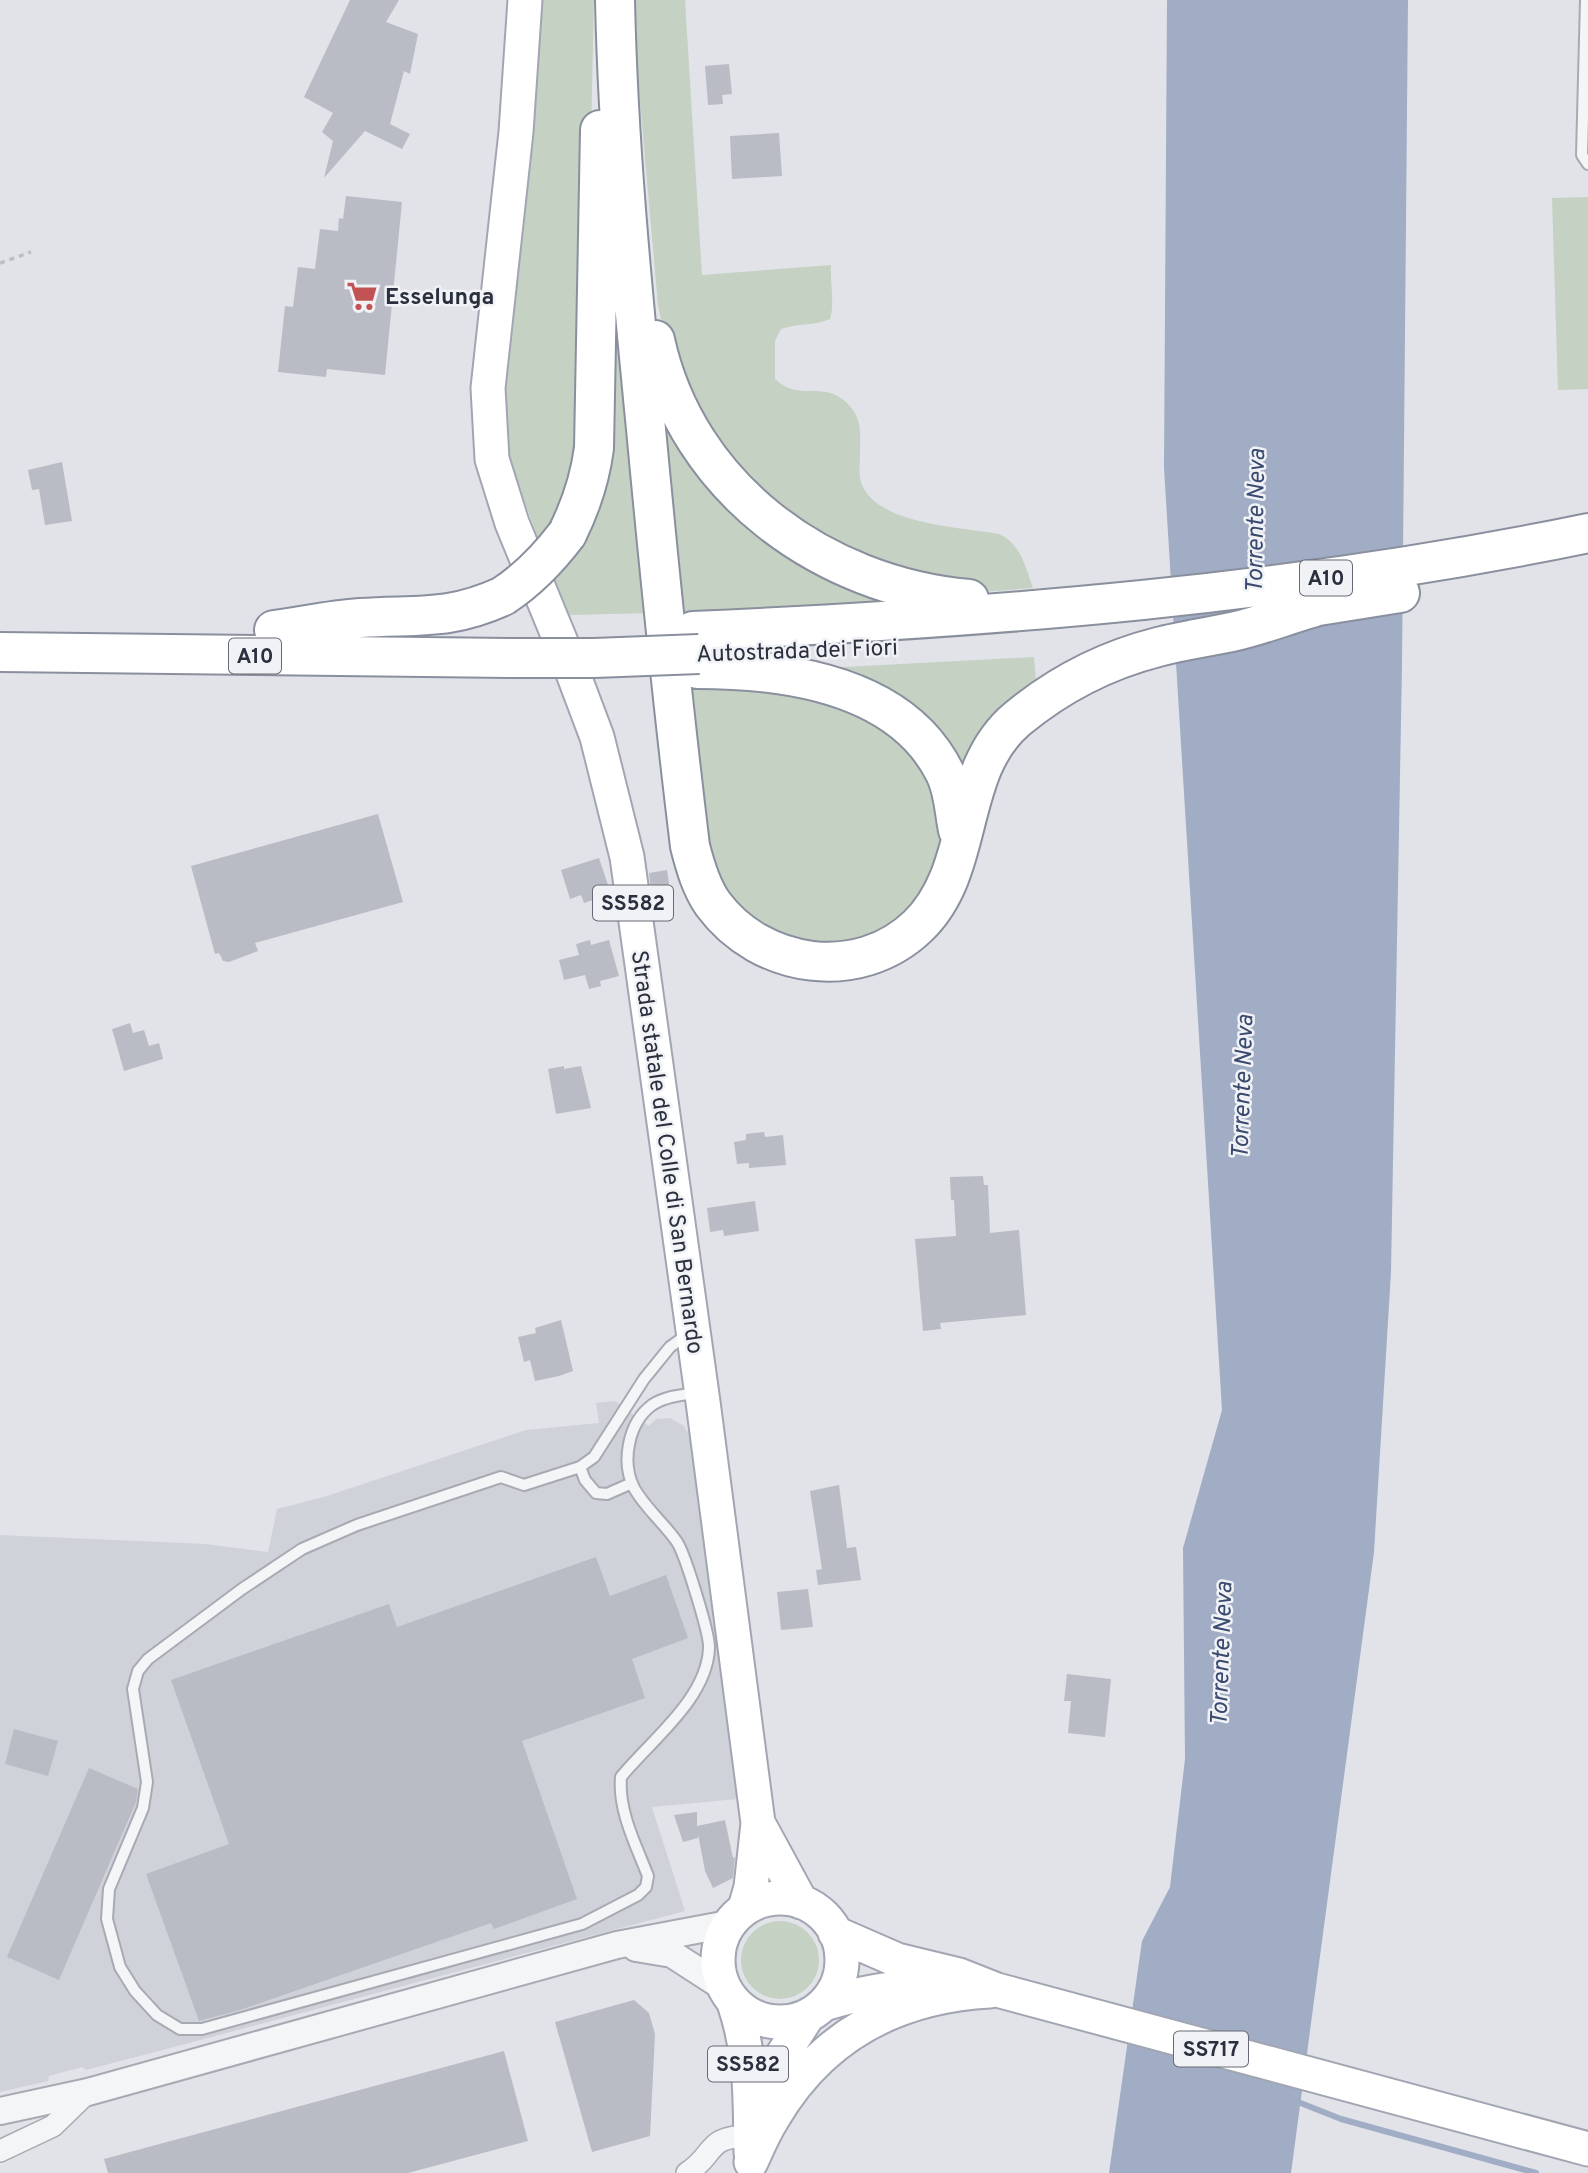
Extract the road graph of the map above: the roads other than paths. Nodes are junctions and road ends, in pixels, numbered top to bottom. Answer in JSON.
{"nodes":[{"id":1,"x":525,"y":0,"type":"edge"},
{"id":2,"x":615,"y":0,"type":"edge"},
{"id":3,"x":1586,"y":0,"type":"edge"},
{"id":4,"x":616,"y":67,"type":"junction"},
{"id":5,"x":1588,"y":164,"type":"edge"},
{"id":6,"x":630,"y":254,"type":"junction"},
{"id":7,"x":1588,"y":533,"type":"edge"},
{"id":8,"x":1588,"y":558,"type":"edge"},
{"id":9,"x":1312,"y":608,"type":"junction"},
{"id":10,"x":1063,"y":620,"type":"junction"},
{"id":11,"x":0,"y":626,"type":"edge"},
{"id":12,"x":274,"y":630,"type":"junction"},
{"id":13,"x":507,"y":646,"type":"junction"},
{"id":14,"x":696,"y":651,"type":"junction"},
{"id":15,"x":0,"y":652,"type":"edge"},
{"id":16,"x":961,"y":842,"type":"junction"},
{"id":17,"x":693,"y":1331,"type":"junction"},
{"id":18,"x":702,"y":1392,"type":"junction"},
{"id":19,"x":580,"y":1467,"type":"junction"},
{"id":20,"x":632,"y":1483,"type":"junction"},
{"id":21,"x":758,"y":1822,"type":"junction"},
{"id":22,"x":801,"y":1902,"type":"junction"},
{"id":23,"x":737,"y":1916,"type":"junction"},
{"id":24,"x":835,"y":1933,"type":"junction"},
{"id":25,"x":617,"y":1945,"type":"junction"},
{"id":26,"x":981,"y":1991,"type":"junction"},
{"id":27,"x":729,"y":1995,"type":"junction"},
{"id":28,"x":816,"y":2010,"type":"junction"},
{"id":29,"x":88,"y":2092,"type":"junction"},
{"id":30,"x":0,"y":2111,"type":"edge"},
{"id":31,"x":751,"y":2149,"type":"edge"},
{"id":32,"x":1588,"y":2149,"type":"edge"},
{"id":33,"x":0,"y":2151,"type":"edge"},
{"id":34,"x":694,"y":2171,"type":"edge"}],
"edges":[{"from":1,"to":17,"type":"main road","name":"Strada statale del Colle di San Bernardo","number":"SS582"},
{"from":2,"to":4,"type":"highway"},
{"from":3,"to":5,"type":"lane"},
{"from":4,"to":6,"type":"highway"},
{"from":4,"to":12,"type":"highway","bridge":true},
{"from":6,"to":10,"type":"highway"},
{"from":6,"to":16,"type":"highway"},
{"from":7,"to":10,"type":"highway","name":"Autostrada dei Fiori","number":"A10"},
{"from":8,"to":9,"type":"highway","name":"Autostrada dei Fiori","number":"A10"},
{"from":9,"to":10,"type":"highway","name":"Autostrada dei Fiori","number":"A10"},
{"from":9,"to":16,"type":"highway"},
{"from":10,"to":14,"type":"highway","name":"Autostrada dei Fiori","number":"A10"},
{"from":11,"to":12,"type":"highway","name":"Autostrada dei Fiori","number":"A10"},
{"from":12,"to":13,"type":"highway","name":"Autostrada dei Fiori","number":"A10"},
{"from":13,"to":14,"type":"highway","name":"Autostrada dei Fiori","number":"A10"},
{"from":13,"to":14,"type":"highway","name":"Autostrada dei Fiori","number":"A10","bridge":true},
{"from":13,"to":15,"type":"highway","name":"Autostrada dei Fiori","number":"A10"},
{"from":14,"to":16,"type":"highway"},
{"from":17,"to":18,"type":"main road","name":"Strada statale del Colle di San Bernardo","number":"SS582"},
{"from":17,"to":19,"type":"lane"},
{"from":18,"to":20,"type":"lane"},
{"from":18,"to":21,"type":"main road","name":"Strada statale del Colle di San Bernardo","number":"SS582"},
{"from":19,"to":20,"type":"lane"},
{"from":19,"to":20,"type":"lane"},
{"from":21,"to":22,"type":"main road","name":"Strada statale del Colle di San Bernardo","number":"SS582"},
{"from":21,"to":23,"type":"main road","name":"Strada statale del Colle di San Bernardo","number":"SS582"},
{"from":22,"to":23,"type":"main road"},
{"from":22,"to":24,"type":"main road"},
{"from":23,"to":25,"type":"street"},
{"from":23,"to":27,"type":"main road"},
{"from":24,"to":26,"type":"main road","number":"SS717"},
{"from":24,"to":28,"type":"main road"},
{"from":25,"to":27,"type":"street"},
{"from":25,"to":29,"type":"street"},
{"from":26,"to":28,"type":"main road","number":"SS717"},
{"from":26,"to":31,"type":"main road"},
{"from":26,"to":32,"type":"main road","number":"SS717"},
{"from":27,"to":28,"type":"main road"},
{"from":27,"to":31,"type":"main road","number":"SS582"},
{"from":28,"to":31,"type":"main road","number":"SS582"},
{"from":29,"to":30,"type":"street"},
{"from":29,"to":33,"type":"street"},
{"from":31,"to":34,"type":"street"}]}
